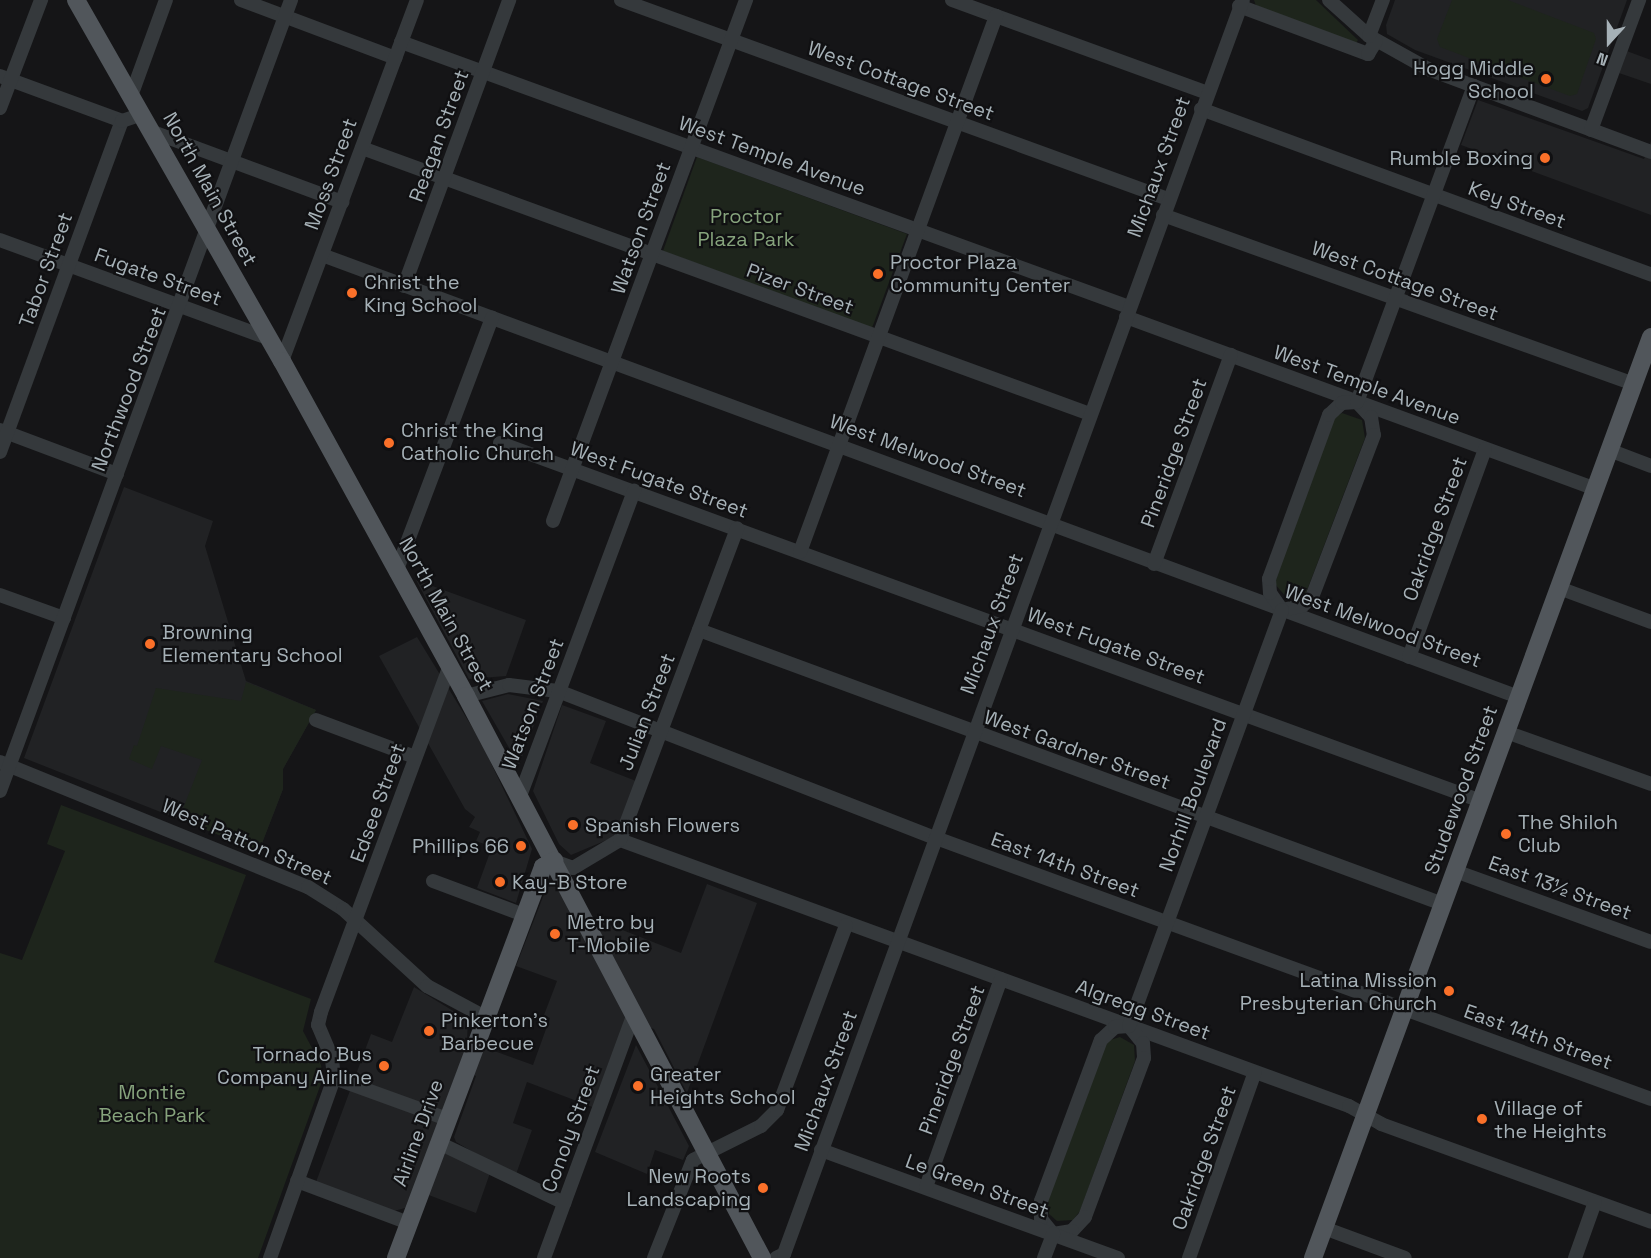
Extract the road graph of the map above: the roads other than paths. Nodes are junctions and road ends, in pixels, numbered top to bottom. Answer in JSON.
{"nodes":[{"id":1,"x":41,"y":0,"type":"edge"},
{"id":2,"x":76,"y":0,"type":"edge"},
{"id":3,"x":166,"y":0,"type":"edge"},
{"id":4,"x":241,"y":0,"type":"edge"},
{"id":5,"x":291,"y":0,"type":"edge"},
{"id":6,"x":417,"y":0,"type":"edge"},
{"id":7,"x":509,"y":0,"type":"edge"},
{"id":8,"x":621,"y":0,"type":"edge"},
{"id":9,"x":746,"y":0,"type":"edge"},
{"id":10,"x":952,"y":0,"type":"edge"},
{"id":11,"x":1329,"y":0,"type":"edge"},
{"id":12,"x":1383,"y":0,"type":"edge"},
{"id":13,"x":1639,"y":0,"type":"edge"},
{"id":14,"x":1241,"y":3,"type":"edge"},
{"id":15,"x":996,"y":16,"type":"junction"},
{"id":16,"x":285,"y":17,"type":"junction"},
{"id":17,"x":1372,"y":39,"type":"junction"},
{"id":18,"x":732,"y":40,"type":"junction"},
{"id":19,"x":401,"y":42,"type":"junction"},
{"id":20,"x":395,"y":58,"type":"junction"},
{"id":21,"x":483,"y":72,"type":"junction"},
{"id":22,"x":5,"y":78,"type":"edge"},
{"id":23,"x":1474,"y":86,"type":"junction"},
{"id":24,"x":1207,"y":93,"type":"junction"},
{"id":25,"x":131,"y":96,"type":"junction"},
{"id":26,"x":0,"y":108,"type":"edge"},
{"id":27,"x":1201,"y":109,"type":"junction"},
{"id":28,"x":141,"y":114,"type":"junction"},
{"id":29,"x":122,"y":121,"type":"junction"},
{"id":30,"x":958,"y":122,"type":"junction"},
{"id":31,"x":1591,"y":130,"type":"junction"},
{"id":32,"x":153,"y":132,"type":"junction"},
{"id":33,"x":362,"y":148,"type":"junction"},
{"id":34,"x":691,"y":148,"type":"junction"},
{"id":35,"x":1651,"y":152,"type":"edge"},
{"id":36,"x":232,"y":162,"type":"junction"},
{"id":37,"x":443,"y":178,"type":"junction"},
{"id":38,"x":1434,"y":195,"type":"junction"},
{"id":39,"x":1168,"y":199,"type":"junction"},
{"id":40,"x":342,"y":202,"type":"junction"},
{"id":41,"x":1163,"y":215,"type":"junction"},
{"id":42,"x":208,"y":230,"type":"junction"},
{"id":43,"x":918,"y":230,"type":"junction"},
{"id":44,"x":0,"y":240,"type":"edge"},
{"id":45,"x":322,"y":255,"type":"junction"},
{"id":46,"x":651,"y":255,"type":"junction"},
{"id":47,"x":69,"y":266,"type":"junction"},
{"id":48,"x":1651,"y":275,"type":"edge"},
{"id":49,"x":404,"y":286,"type":"junction"},
{"id":50,"x":1396,"y":298,"type":"junction"},
{"id":51,"x":181,"y":306,"type":"junction"},
{"id":52,"x":1127,"y":312,"type":"junction"},
{"id":53,"x":492,"y":318,"type":"junction"},
{"id":54,"x":1651,"y":337,"type":"edge"},
{"id":55,"x":268,"y":338,"type":"junction"},
{"id":56,"x":878,"y":338,"type":"junction"},
{"id":57,"x":1231,"y":355,"type":"junction"},
{"id":58,"x":282,"y":361,"type":"junction"},
{"id":59,"x":613,"y":363,"type":"junction"},
{"id":60,"x":1634,"y":384,"type":"junction"},
{"id":61,"x":1357,"y":402,"type":"junction"},
{"id":62,"x":1090,"y":414,"type":"junction"},
{"id":63,"x":4,"y":432,"type":"edge"},
{"id":64,"x":500,"y":443,"type":"dead end"},
{"id":65,"x":839,"y":445,"type":"junction"},
{"id":66,"x":1485,"y":449,"type":"junction"},
{"id":67,"x":1609,"y":450,"type":"junction"},
{"id":68,"x":0,"y":452,"type":"edge"},
{"id":69,"x":1651,"y":466,"type":"edge"},
{"id":70,"x":573,"y":469,"type":"junction"},
{"id":71,"x":117,"y":474,"type":"junction"},
{"id":72,"x":1595,"y":489,"type":"junction"},
{"id":73,"x":634,"y":491,"type":"junction"},
{"id":74,"x":553,"y":521,"type":"dead end"},
{"id":75,"x":1050,"y":524,"type":"junction"},
{"id":76,"x":737,"y":528,"type":"junction"},
{"id":77,"x":800,"y":552,"type":"junction"},
{"id":78,"x":1154,"y":564,"type":"junction"},
{"id":79,"x":396,"y":572,"type":"junction"},
{"id":80,"x":1559,"y":588,"type":"junction"},
{"id":81,"x":0,"y":595,"type":"edge"},
{"id":82,"x":1282,"y":610,"type":"junction"},
{"id":83,"x":64,"y":618,"type":"junction"},
{"id":84,"x":1651,"y":622,"type":"edge"},
{"id":85,"x":1011,"y":628,"type":"junction"},
{"id":86,"x":699,"y":630,"type":"junction"},
{"id":87,"x":1409,"y":657,"type":"junction"},
{"id":88,"x":449,"y":667,"type":"junction"},
{"id":89,"x":558,"y":692,"type":"junction"},
{"id":90,"x":466,"y":696,"type":"junction"},
{"id":91,"x":1519,"y":697,"type":"junction"},
{"id":92,"x":1242,"y":713,"type":"junction"},
{"id":93,"x":316,"y":720,"type":"dead end"},
{"id":94,"x":661,"y":730,"type":"junction"},
{"id":95,"x":1506,"y":732,"type":"junction"},
{"id":96,"x":972,"y":733,"type":"junction"},
{"id":97,"x":415,"y":758,"type":"junction"},
{"id":98,"x":5,"y":763,"type":"edge"},
{"id":99,"x":1651,"y":784,"type":"edge"},
{"id":100,"x":0,"y":791,"type":"edge"},
{"id":101,"x":520,"y":796,"type":"junction"},
{"id":102,"x":1481,"y":801,"type":"junction"},
{"id":103,"x":1205,"y":817,"type":"junction"},
{"id":104,"x":936,"y":838,"type":"junction"},
{"id":105,"x":620,"y":840,"type":"junction"},
{"id":106,"x":554,"y":861,"type":"junction"},
{"id":107,"x":1455,"y":871,"type":"junction"},
{"id":108,"x":433,"y":880,"type":"dead end"},
{"id":109,"x":1443,"y":904,"type":"junction"},
{"id":110,"x":524,"y":915,"type":"junction"},
{"id":111,"x":356,"y":921,"type":"junction"},
{"id":112,"x":1167,"y":924,"type":"junction"},
{"id":113,"x":846,"y":925,"type":"junction"},
{"id":114,"x":898,"y":942,"type":"junction"},
{"id":115,"x":1651,"y":942,"type":"edge"},
{"id":116,"x":1002,"y":979,"type":"junction"},
{"id":117,"x":1404,"y":1010,"type":"junction"},
{"id":118,"x":634,"y":1013,"type":"junction"},
{"id":119,"x":485,"y":1017,"type":"junction"},
{"id":120,"x":1129,"y":1026,"type":"junction"},
{"id":121,"x":1255,"y":1072,"type":"junction"},
{"id":122,"x":334,"y":1078,"type":"junction"},
{"id":123,"x":1651,"y":1099,"type":"edge"},
{"id":124,"x":1365,"y":1115,"type":"junction"},
{"id":125,"x":447,"y":1119,"type":"junction"},
{"id":126,"x":438,"y":1143,"type":"junction"},
{"id":127,"x":821,"y":1150,"type":"junction"},
{"id":128,"x":708,"y":1154,"type":"junction"},
{"id":129,"x":297,"y":1181,"type":"junction"},
{"id":130,"x":926,"y":1188,"type":"junction"},
{"id":131,"x":1595,"y":1202,"type":"junction"},
{"id":132,"x":564,"y":1203,"type":"junction"},
{"id":133,"x":1651,"y":1222,"type":"edge"},
{"id":134,"x":409,"y":1223,"type":"junction"},
{"id":135,"x":1324,"y":1228,"type":"junction"},
{"id":136,"x":1053,"y":1234,"type":"junction"},
{"id":137,"x":785,"y":1257,"type":"edge"},
{"id":138,"x":270,"y":1258,"type":"edge"},
{"id":139,"x":396,"y":1258,"type":"edge"},
{"id":140,"x":544,"y":1258,"type":"edge"},
{"id":141,"x":654,"y":1258,"type":"edge"},
{"id":142,"x":762,"y":1258,"type":"edge"},
{"id":143,"x":1044,"y":1258,"type":"edge"},
{"id":144,"x":1118,"y":1258,"type":"edge"},
{"id":145,"x":1189,"y":1258,"type":"edge"},
{"id":146,"x":1313,"y":1258,"type":"edge"},
{"id":147,"x":1405,"y":1258,"type":"edge"},
{"id":148,"x":1575,"y":1258,"type":"edge"}],
"edges":[{"from":1,"to":22,"type":"street"},
{"from":2,"to":25,"type":"main road","name":"North Main Street"},
{"from":3,"to":25,"type":"street"},
{"from":4,"to":16,"type":"street"},
{"from":5,"to":16,"type":"street","name":"Northwood Street"},
{"from":6,"to":19,"type":"street","name":"Moss Street"},
{"from":7,"to":21,"type":"street","name":"Reagan Street"},
{"from":8,"to":18,"type":"street","name":"West Cottage Street"},
{"from":9,"to":18,"type":"street","name":"Watson Street"},
{"from":10,"to":15,"type":"street"},
{"from":11,"to":17,"type":"street"},
{"from":12,"to":17,"type":"street"},
{"from":13,"to":31,"type":"street"},
{"from":14,"to":17,"type":"street"},
{"from":14,"to":24,"type":"street","name":"Michaux Street"},
{"from":15,"to":24,"type":"street"},
{"from":15,"to":30,"type":"street"},
{"from":16,"to":20,"type":"street"},
{"from":16,"to":36,"type":"street","name":"Northwood Street"},
{"from":17,"to":23,"type":"street"},
{"from":18,"to":30,"type":"street","name":"West Cottage Street"},
{"from":18,"to":34,"type":"street","name":"Watson Street"},
{"from":19,"to":20,"type":"street","name":"Moss Street"},
{"from":19,"to":21,"type":"street","name":"West Temple Avenue"},
{"from":20,"to":33,"type":"street","name":"Moss Street"},
{"from":21,"to":34,"type":"street","name":"West Temple Avenue"},
{"from":21,"to":37,"type":"street","name":"Reagan Street"},
{"from":22,"to":26,"type":"street"},
{"from":22,"to":29,"type":"street"},
{"from":23,"to":31,"type":"street"},
{"from":23,"to":38,"type":"street"},
{"from":24,"to":27,"type":"street","name":"Michaux Street"},
{"from":25,"to":28,"type":"main road","name":"North Main Street"},
{"from":27,"to":38,"type":"street","name":"Key Street"},
{"from":27,"to":39,"type":"street","name":"Michaux Street"},
{"from":28,"to":29,"type":"street"},
{"from":28,"to":32,"type":"main road","name":"North Main Street"},
{"from":29,"to":47,"type":"street","name":"Tabor Street"},
{"from":30,"to":39,"type":"street","name":"West Cottage Street"},
{"from":30,"to":43,"type":"street"},
{"from":31,"to":35,"type":"street"},
{"from":32,"to":36,"type":"street"},
{"from":32,"to":42,"type":"main road","name":"North Main Street"},
{"from":33,"to":37,"type":"street","name":"Pizer Street"},
{"from":33,"to":40,"type":"street","name":"Moss Street"},
{"from":34,"to":43,"type":"street","name":"West Temple Avenue"},
{"from":34,"to":46,"type":"street","name":"Watson Street"},
{"from":36,"to":40,"type":"street"},
{"from":36,"to":42,"type":"street","name":"Northwood Street"},
{"from":37,"to":46,"type":"street","name":"Pizer Street"},
{"from":37,"to":49,"type":"street","name":"Reagan Street"},
{"from":38,"to":48,"type":"street","name":"Key Street"},
{"from":38,"to":50,"type":"street"},
{"from":39,"to":41,"type":"street","name":"Michaux Street"},
{"from":40,"to":45,"type":"street","name":"Moss Street"},
{"from":41,"to":50,"type":"street","name":"West Cottage Street"},
{"from":41,"to":52,"type":"street","name":"Michaux Street"},
{"from":42,"to":51,"type":"street","name":"Northwood Street"},
{"from":42,"to":55,"type":"main road","name":"North Main Street"},
{"from":43,"to":52,"type":"street","name":"West Temple Avenue"},
{"from":43,"to":56,"type":"street"},
{"from":44,"to":47,"type":"street","name":"Fugate Street"},
{"from":45,"to":49,"type":"street","name":"West Melwood Street"},
{"from":45,"to":58,"type":"street","name":"Moss Street"},
{"from":46,"to":56,"type":"street","name":"Pizer Street"},
{"from":46,"to":59,"type":"street","name":"Watson Street"},
{"from":47,"to":51,"type":"street","name":"Fugate Street"},
{"from":47,"to":63,"type":"street","name":"Tabor Street"},
{"from":49,"to":53,"type":"street","name":"West Melwood Street"},
{"from":50,"to":60,"type":"street","name":"West Cottage Street"},
{"from":50,"to":61,"type":"street"},
{"from":51,"to":55,"type":"street","name":"Fugate Street"},
{"from":51,"to":71,"type":"street","name":"Northwood Street"},
{"from":52,"to":57,"type":"street","name":"West Temple Avenue"},
{"from":52,"to":62,"type":"street","name":"Michaux Street"},
{"from":53,"to":59,"type":"street","name":"West Melwood Street"},
{"from":53,"to":79,"type":"street"},
{"from":54,"to":60,"type":"main road","name":"Studewood Street"},
{"from":55,"to":58,"type":"main road","name":"North Main Street"},
{"from":56,"to":62,"type":"street","name":"Pizer Street"},
{"from":56,"to":65,"type":"street"},
{"from":57,"to":61,"type":"street","name":"West Temple Avenue"},
{"from":57,"to":78,"type":"street","name":"Pineridge Street"},
{"from":58,"to":79,"type":"main road","name":"North Main Street"},
{"from":59,"to":65,"type":"street","name":"West Melwood Street"},
{"from":59,"to":70,"type":"street","name":"Watson Street"},
{"from":60,"to":67,"type":"main road","name":"Studewood Street"},
{"from":61,"to":66,"type":"street","name":"West Temple Avenue"},
{"from":61,"to":82,"type":"street"},
{"from":61,"to":82,"type":"street"},
{"from":62,"to":75,"type":"street","name":"Michaux Street"},
{"from":63,"to":68,"type":"street","name":"Tabor Street"},
{"from":63,"to":71,"type":"street"},
{"from":64,"to":70,"type":"street","name":"West Fugate Street"},
{"from":65,"to":75,"type":"street","name":"West Melwood Street"},
{"from":65,"to":77,"type":"street"},
{"from":66,"to":72,"type":"street","name":"West Temple Avenue"},
{"from":66,"to":87,"type":"street","name":"Oakridge Street"},
{"from":67,"to":69,"type":"street"},
{"from":67,"to":72,"type":"main road","name":"Studewood Street"},
{"from":70,"to":73,"type":"street","name":"West Fugate Street"},
{"from":70,"to":74,"type":"street","name":"Watson Street"},
{"from":71,"to":83,"type":"street","name":"Northwood Street"},
{"from":72,"to":80,"type":"main road","name":"Studewood Street"},
{"from":73,"to":76,"type":"street","name":"West Fugate Street"},
{"from":73,"to":89,"type":"street","name":"Watson Street"},
{"from":75,"to":78,"type":"street","name":"West Melwood Street"},
{"from":75,"to":85,"type":"street","name":"Michaux Street"},
{"from":76,"to":77,"type":"street","name":"West Fugate Street"},
{"from":76,"to":86,"type":"street","name":"Julian Street"},
{"from":77,"to":85,"type":"street","name":"West Fugate Street"},
{"from":78,"to":82,"type":"street","name":"West Melwood Street"},
{"from":79,"to":88,"type":"main road","name":"North Main Street"},
{"from":80,"to":84,"type":"street"},
{"from":80,"to":91,"type":"main road","name":"Studewood Street"},
{"from":81,"to":83,"type":"street"},
{"from":82,"to":87,"type":"street","name":"West Melwood Street"},
{"from":82,"to":92,"type":"street","name":"Norhill Boulevard"},
{"from":83,"to":98,"type":"street","name":"Northwood Street"},
{"from":85,"to":92,"type":"street","name":"West Fugate Street"},
{"from":85,"to":96,"type":"street","name":"Michaux Street"},
{"from":86,"to":94,"type":"street","name":"Julian Street"},
{"from":86,"to":96,"type":"street","name":"West Gardner Street"},
{"from":87,"to":91,"type":"street","name":"West Melwood Street"},
{"from":88,"to":90,"type":"main road","name":"North Main Street"},
{"from":88,"to":97,"type":"street","name":"Edsee Street"},
{"from":89,"to":90,"type":"street","name":"East 14th Street"},
{"from":89,"to":94,"type":"street","name":"East 14th Street"},
{"from":89,"to":101,"type":"street","name":"Watson Street"},
{"from":90,"to":101,"type":"main road","name":"North Main Street"},
{"from":91,"to":95,"type":"main road","name":"Studewood Street"},
{"from":92,"to":102,"type":"street","name":"West Fugate Street"},
{"from":92,"to":103,"type":"street","name":"Norhill Boulevard"},
{"from":93,"to":97,"type":"street"},
{"from":94,"to":104,"type":"street","name":"East 14th Street"},
{"from":94,"to":105,"type":"street","name":"Julian Street"},
{"from":95,"to":99,"type":"street"},
{"from":95,"to":102,"type":"main road","name":"Studewood Street"},
{"from":96,"to":103,"type":"street","name":"West Gardner Street"},
{"from":96,"to":104,"type":"street","name":"Michaux Street"},
{"from":97,"to":111,"type":"street","name":"Edsee Street"},
{"from":98,"to":100,"type":"street","name":"Northwood Street"},
{"from":98,"to":111,"type":"street","name":"West Patton Street"},
{"from":101,"to":106,"type":"main road","name":"North Main Street"},
{"from":102,"to":107,"type":"main road","name":"Studewood Street"},
{"from":103,"to":109,"type":"street","name":"West Gardner Street"},
{"from":103,"to":112,"type":"street","name":"Norhill Boulevard"},
{"from":104,"to":112,"type":"street","name":"East 14th Street"},
{"from":104,"to":114,"type":"street","name":"Michaux Street"},
{"from":105,"to":106,"type":"street"},
{"from":105,"to":113,"type":"street","name":"Algregg Street"},
{"from":106,"to":110,"type":"main road","name":"Airline Drive"},
{"from":106,"to":118,"type":"main road","name":"North Main Street"},
{"from":107,"to":109,"type":"main road","name":"Studewood Street"},
{"from":107,"to":115,"type":"street","name":"East 13½ Street"},
{"from":108,"to":110,"type":"street"},
{"from":109,"to":117,"type":"main road","name":"Studewood Street"},
{"from":110,"to":119,"type":"main road","name":"Airline Drive"},
{"from":111,"to":119,"type":"street","name":"West Patton Street"},
{"from":111,"to":122,"type":"street","name":"Edsee Street"},
{"from":112,"to":117,"type":"street","name":"East 14th Street"},
{"from":112,"to":120,"type":"street","name":"Norhill Boulevard"},
{"from":113,"to":114,"type":"street","name":"Algregg Street"},
{"from":113,"to":128,"type":"street"},
{"from":114,"to":116,"type":"street","name":"Algregg Street"},
{"from":114,"to":127,"type":"street","name":"Michaux Street"},
{"from":116,"to":120,"type":"street","name":"Algregg Street"},
{"from":116,"to":130,"type":"street","name":"Pineridge Street"},
{"from":117,"to":123,"type":"street","name":"East 14th Street"},
{"from":117,"to":124,"type":"main road","name":"Studewood Street"},
{"from":118,"to":128,"type":"main road","name":"North Main Street"},
{"from":118,"to":132,"type":"street","name":"Conoly Street"},
{"from":119,"to":125,"type":"main road","name":"Airline Drive"},
{"from":120,"to":121,"type":"street","name":"Algregg Street"},
{"from":120,"to":136,"type":"street"},
{"from":120,"to":136,"type":"street"},
{"from":121,"to":124,"type":"street","name":"Algregg Street"},
{"from":121,"to":145,"type":"street","name":"Oakridge Street"},
{"from":122,"to":125,"type":"street"},
{"from":122,"to":129,"type":"street"},
{"from":124,"to":131,"type":"street","name":"Algregg Street"},
{"from":124,"to":135,"type":"main road","name":"Studewood Street"},
{"from":125,"to":126,"type":"main road","name":"Airline Drive"},
{"from":126,"to":132,"type":"street"},
{"from":126,"to":134,"type":"main road","name":"Airline Drive"},
{"from":127,"to":130,"type":"street","name":"Le Green Street"},
{"from":127,"to":137,"type":"street","name":"Michaux Street"},
{"from":128,"to":141,"type":"street"},
{"from":128,"to":142,"type":"main road","name":"North Main Street"},
{"from":129,"to":134,"type":"street"},
{"from":129,"to":138,"type":"street"},
{"from":130,"to":136,"type":"street","name":"Le Green Street"},
{"from":131,"to":133,"type":"street","name":"Algregg Street"},
{"from":131,"to":148,"type":"street"},
{"from":132,"to":140,"type":"street","name":"Conoly Street"},
{"from":134,"to":139,"type":"main road","name":"Airline Drive"},
{"from":135,"to":146,"type":"main road","name":"Studewood Street"},
{"from":135,"to":147,"type":"street"},
{"from":136,"to":143,"type":"street"},
{"from":136,"to":144,"type":"street","name":"Le Green Street"}]}
